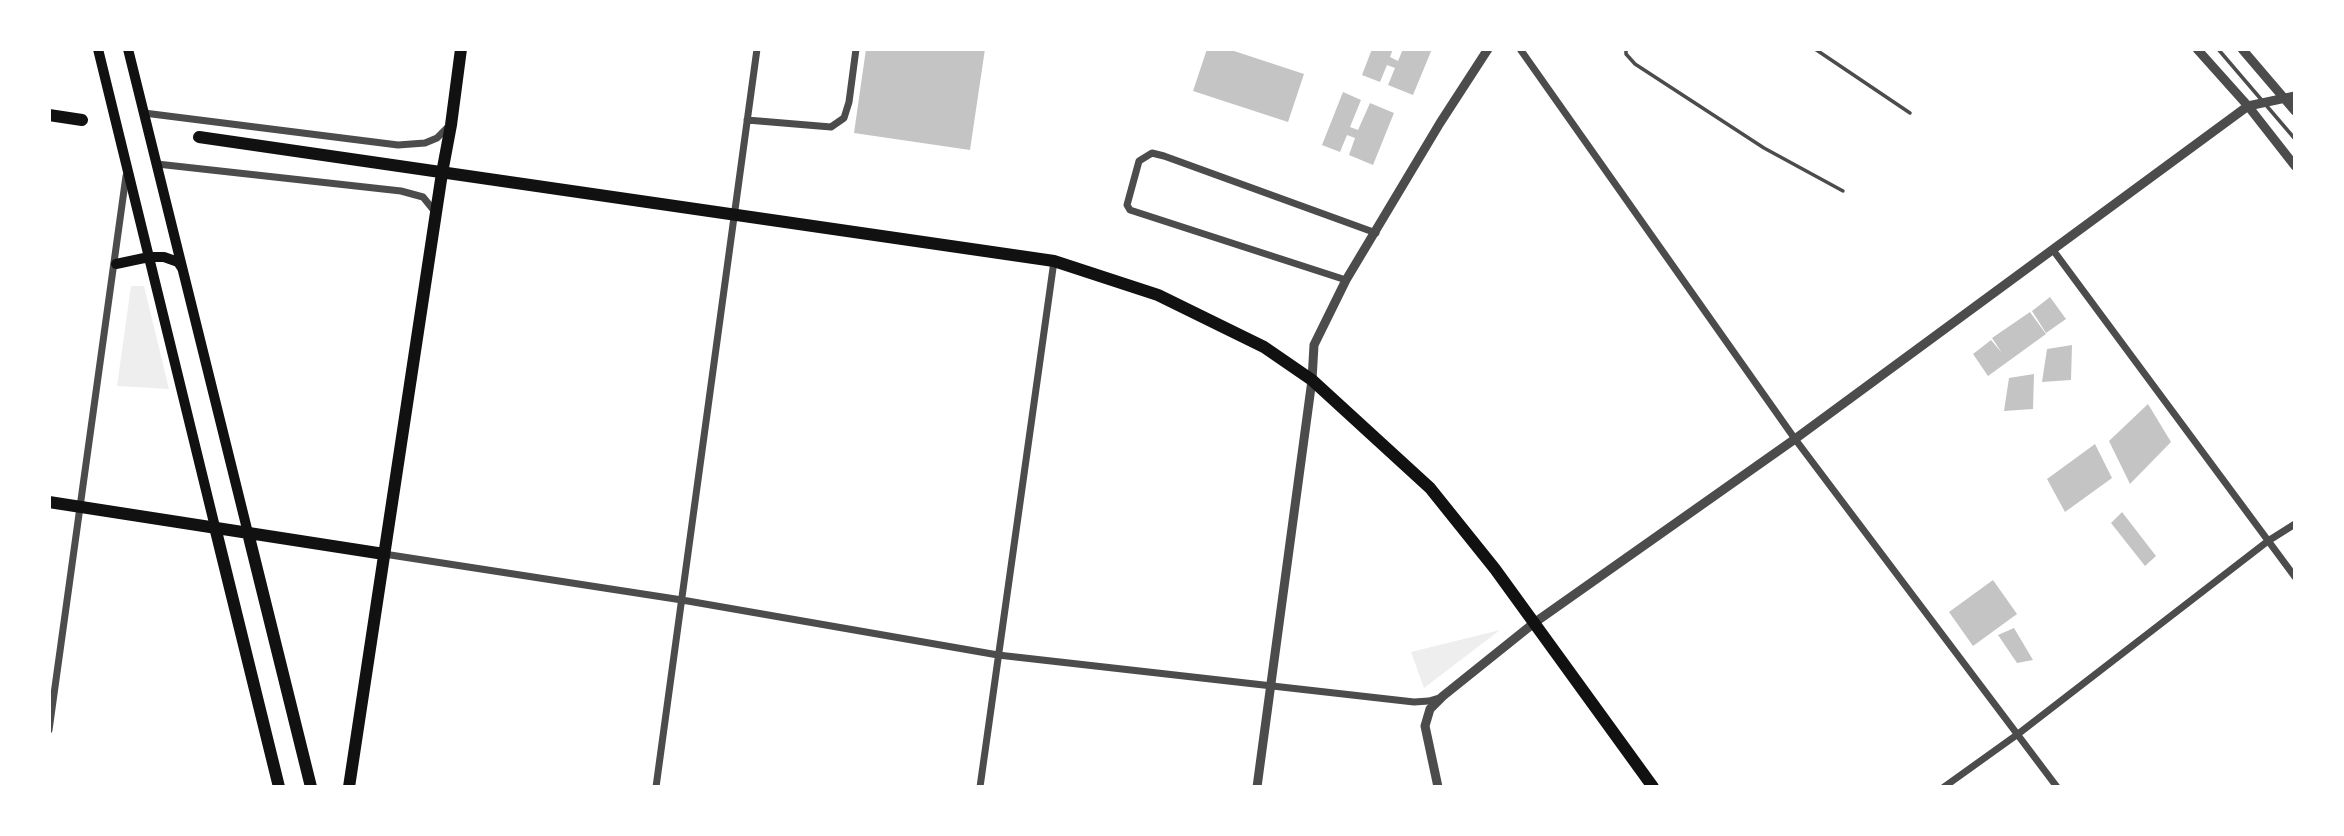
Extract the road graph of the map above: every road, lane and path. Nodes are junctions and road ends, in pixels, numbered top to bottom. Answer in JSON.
{"nodes":[{"id":1,"x":98,"y":49,"type":"edge"},
{"id":2,"x":128,"y":49,"type":"edge"},
{"id":3,"x":461,"y":49,"type":"edge"},
{"id":4,"x":757,"y":49,"type":"edge"},
{"id":5,"x":856,"y":49,"type":"edge"},
{"id":6,"x":1488,"y":49,"type":"edge"},
{"id":7,"x":1520,"y":49,"type":"edge"},
{"id":8,"x":1626,"y":49,"type":"edge"},
{"id":9,"x":1815,"y":49,"type":"edge"},
{"id":10,"x":2197,"y":49,"type":"edge"},
{"id":11,"x":2218,"y":49,"type":"edge"},
{"id":12,"x":2242,"y":49,"type":"edge"},
{"id":13,"x":2295,"y":96,"type":"edge"},
{"id":14,"x":2285,"y":99,"type":"junction"},
{"id":15,"x":2266,"y":103,"type":"junction"},
{"id":16,"x":2248,"y":106,"type":"junction"},
{"id":17,"x":2295,"y":111,"type":"edge"},
{"id":18,"x":144,"y":113,"type":"junction"},
{"id":19,"x":1910,"y":113,"type":"dead end"},
{"id":20,"x":49,"y":115,"type":"edge"},
{"id":21,"x":82,"y":120,"type":"dead end"},
{"id":22,"x":747,"y":120,"type":"junction"},
{"id":23,"x":451,"y":125,"type":"junction"},
{"id":24,"x":199,"y":137,"type":"dead end"},
{"id":25,"x":2295,"y":139,"type":"edge"},
{"id":26,"x":157,"y":164,"type":"junction"},
{"id":27,"x":2295,"y":166,"type":"edge"},
{"id":28,"x":127,"y":170,"type":"junction"},
{"id":29,"x":442,"y":173,"type":"junction"},
{"id":30,"x":1843,"y":191,"type":"dead end"},
{"id":31,"x":436,"y":213,"type":"junction"},
{"id":32,"x":734,"y":216,"type":"junction"},
{"id":33,"x":1376,"y":233,"type":"junction"},
{"id":34,"x":2053,"y":250,"type":"junction"},
{"id":35,"x":149,"y":257,"type":"junction"},
{"id":36,"x":1054,"y":261,"type":"junction"},
{"id":37,"x":116,"y":264,"type":"junction"},
{"id":38,"x":182,"y":268,"type":"junction"},
{"id":39,"x":1346,"y":280,"type":"junction"},
{"id":40,"x":1312,"y":380,"type":"junction"},
{"id":41,"x":1795,"y":439,"type":"junction"},
{"id":42,"x":49,"y":502,"type":"edge"},
{"id":43,"x":81,"y":507,"type":"junction"},
{"id":44,"x":2295,"y":524,"type":"edge"},
{"id":45,"x":215,"y":527,"type":"junction"},
{"id":46,"x":248,"y":533,"type":"junction"},
{"id":47,"x":2268,"y":541,"type":"junction"},
{"id":48,"x":384,"y":554,"type":"junction"},
{"id":49,"x":2295,"y":577,"type":"edge"},
{"id":50,"x":682,"y":600,"type":"junction"},
{"id":51,"x":1534,"y":623,"type":"junction"},
{"id":52,"x":998,"y":655,"type":"junction"},
{"id":53,"x":1271,"y":687,"type":"junction"},
{"id":54,"x":1443,"y":696,"type":"junction"},
{"id":55,"x":49,"y":730,"type":"edge"},
{"id":56,"x":2018,"y":734,"type":"junction"},
{"id":57,"x":279,"y":787,"type":"edge"},
{"id":58,"x":311,"y":787,"type":"edge"},
{"id":59,"x":349,"y":787,"type":"edge"},
{"id":60,"x":656,"y":787,"type":"edge"},
{"id":61,"x":980,"y":787,"type":"edge"},
{"id":62,"x":1257,"y":787,"type":"edge"},
{"id":63,"x":1438,"y":787,"type":"edge"},
{"id":64,"x":1653,"y":787,"type":"edge"},
{"id":65,"x":1944,"y":787,"type":"edge"},
{"id":66,"x":2057,"y":787,"type":"edge"}],
"edges":[{"from":1,"to":28,"type":"main road"},
{"from":2,"to":18,"type":"main road"},
{"from":3,"to":23,"type":"main road"},
{"from":4,"to":22,"type":"street"},
{"from":5,"to":22,"type":"street"},
{"from":6,"to":33,"type":"street"},
{"from":7,"to":41,"type":"street"},
{"from":8,"to":30,"type":"lane"},
{"from":9,"to":19,"type":"lane"},
{"from":10,"to":16,"type":"street"},
{"from":11,"to":15,"type":"lane"},
{"from":12,"to":14,"type":"street"},
{"from":13,"to":14,"type":"street"},
{"from":14,"to":15,"type":"street"},
{"from":14,"to":17,"type":"street"},
{"from":15,"to":16,"type":"street"},
{"from":15,"to":25,"type":"lane"},
{"from":16,"to":27,"type":"street"},
{"from":16,"to":34,"type":"street"},
{"from":18,"to":23,"type":"street"},
{"from":18,"to":26,"type":"main road"},
{"from":20,"to":21,"type":"main road"},
{"from":22,"to":32,"type":"street"},
{"from":23,"to":29,"type":"main road"},
{"from":24,"to":29,"type":"main road"},
{"from":26,"to":31,"type":"street"},
{"from":26,"to":38,"type":"main road"},
{"from":28,"to":35,"type":"main road"},
{"from":28,"to":37,"type":"street"},
{"from":29,"to":31,"type":"main road"},
{"from":29,"to":32,"type":"main road"},
{"from":31,"to":48,"type":"main road"},
{"from":32,"to":36,"type":"main road"},
{"from":32,"to":50,"type":"street"},
{"from":33,"to":39,"type":"street"},
{"from":33,"to":39,"type":"street"},
{"from":34,"to":41,"type":"street"},
{"from":34,"to":47,"type":"street"},
{"from":35,"to":37,"type":"main road"},
{"from":35,"to":38,"type":"main road"},
{"from":35,"to":45,"type":"main road"},
{"from":36,"to":40,"type":"main road"},
{"from":36,"to":52,"type":"street"},
{"from":37,"to":43,"type":"street"},
{"from":38,"to":46,"type":"main road"},
{"from":39,"to":40,"type":"street"},
{"from":40,"to":51,"type":"main road"},
{"from":40,"to":53,"type":"street"},
{"from":41,"to":51,"type":"street"},
{"from":41,"to":56,"type":"street"},
{"from":42,"to":43,"type":"main road"},
{"from":43,"to":45,"type":"main road"},
{"from":43,"to":55,"type":"street"},
{"from":44,"to":47,"type":"street"},
{"from":45,"to":46,"type":"main road"},
{"from":45,"to":57,"type":"main road"},
{"from":46,"to":48,"type":"main road"},
{"from":46,"to":58,"type":"main road"},
{"from":47,"to":49,"type":"street"},
{"from":47,"to":56,"type":"street"},
{"from":48,"to":50,"type":"street"},
{"from":48,"to":59,"type":"main road"},
{"from":50,"to":52,"type":"street"},
{"from":50,"to":60,"type":"street"},
{"from":51,"to":54,"type":"street"},
{"from":51,"to":64,"type":"main road"},
{"from":52,"to":53,"type":"street"},
{"from":52,"to":61,"type":"street"},
{"from":53,"to":54,"type":"street"},
{"from":53,"to":62,"type":"street"},
{"from":54,"to":63,"type":"street"},
{"from":56,"to":65,"type":"street"},
{"from":56,"to":66,"type":"street"}]}
